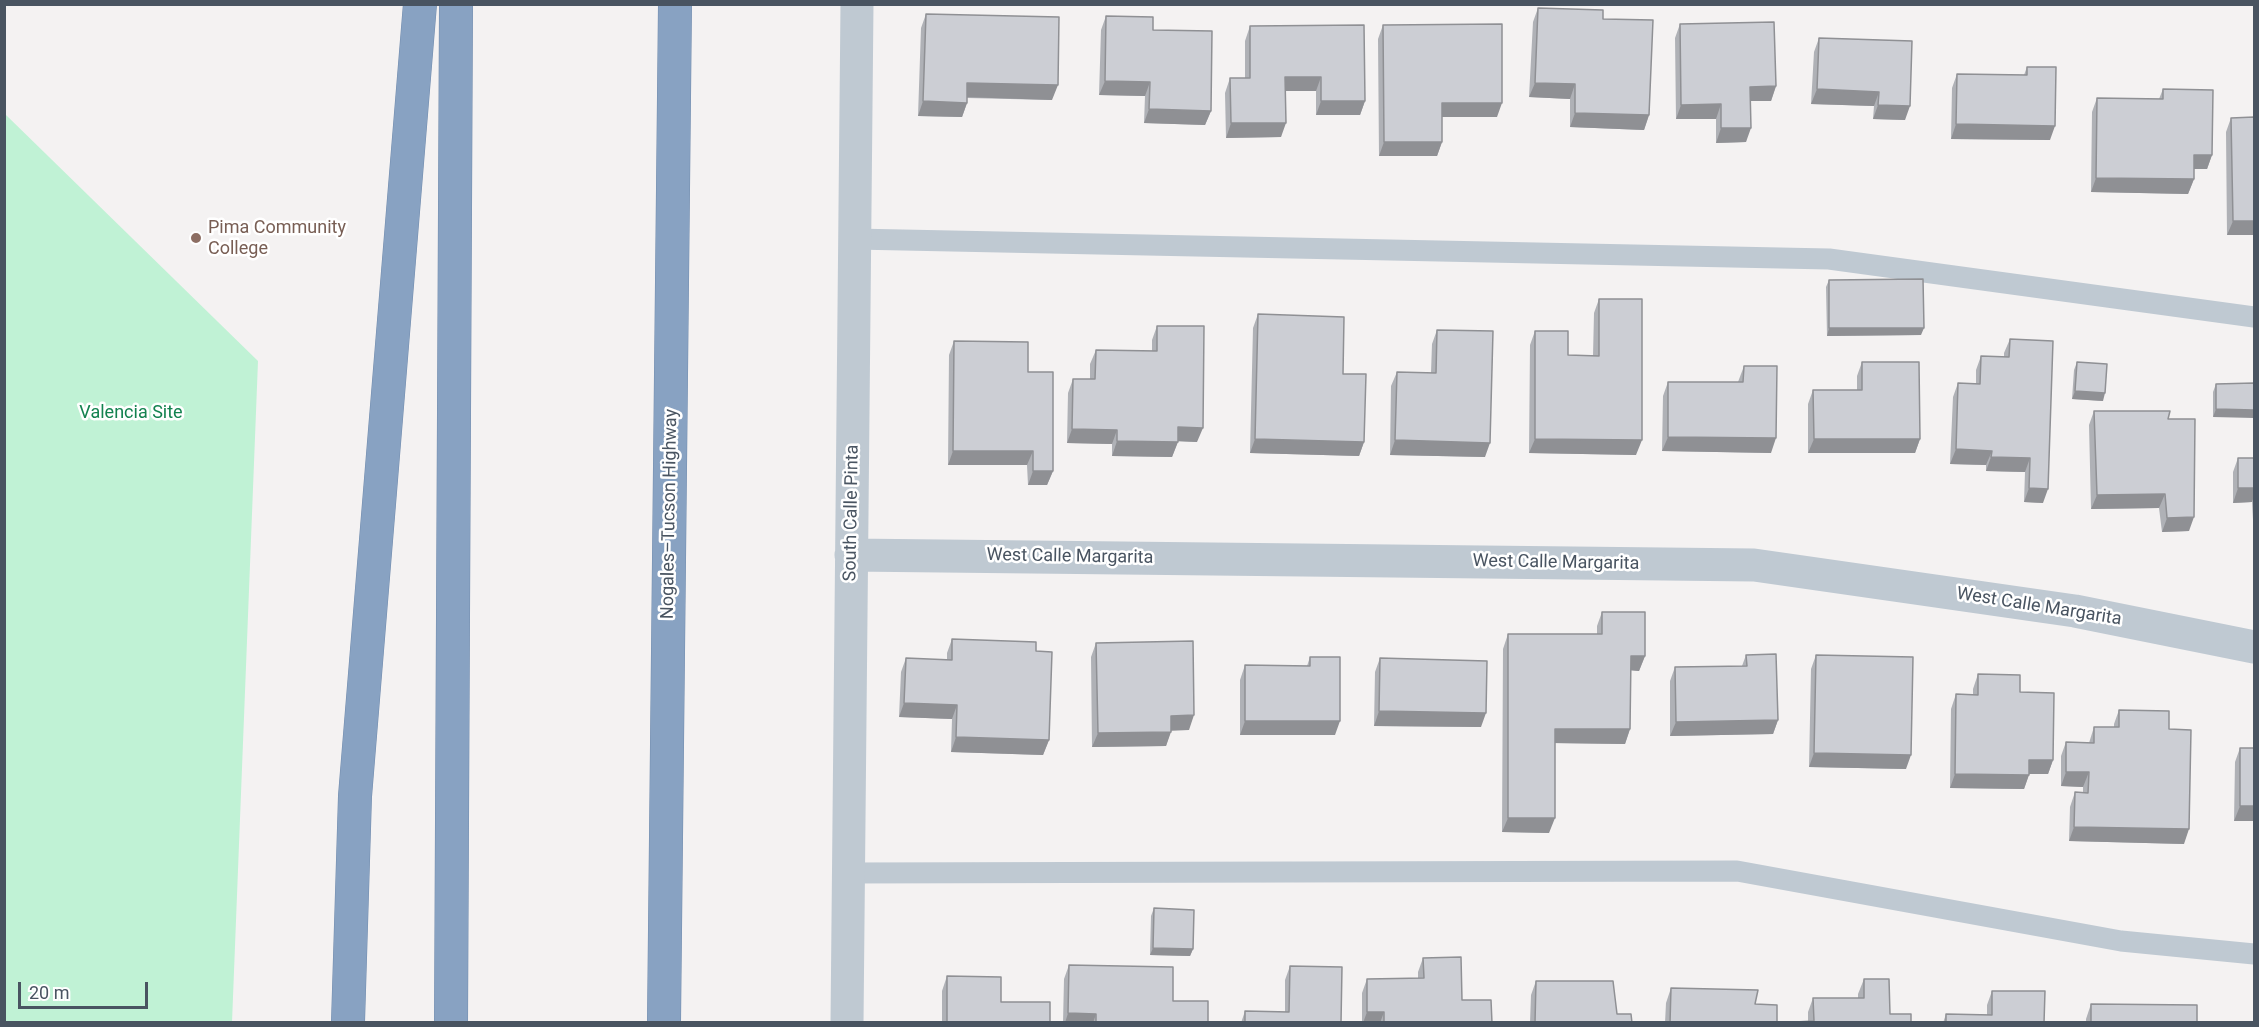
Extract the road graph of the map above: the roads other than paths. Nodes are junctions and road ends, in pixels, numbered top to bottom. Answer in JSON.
{"nodes":[{"id":1,"x":420,"y":4,"type":"edge"},
{"id":2,"x":456,"y":4,"type":"edge"},
{"id":3,"x":675,"y":4,"type":"edge"},
{"id":4,"x":857,"y":4,"type":"edge"},
{"id":5,"x":854,"y":239,"type":"junction"},
{"id":6,"x":2254,"y":317,"type":"edge"},
{"id":7,"x":851,"y":555,"type":"junction"},
{"id":8,"x":2254,"y":647,"type":"edge"},
{"id":9,"x":849,"y":873,"type":"junction"},
{"id":10,"x":2254,"y":954,"type":"edge"},
{"id":11,"x":348,"y":1023,"type":"edge"},
{"id":12,"x":451,"y":1023,"type":"edge"},
{"id":13,"x":664,"y":1023,"type":"edge"},
{"id":14,"x":848,"y":1023,"type":"edge"}],
"edges":[{"from":1,"to":11,"type":"highway"},
{"from":2,"to":12,"type":"highway"},
{"from":3,"to":13,"type":"highway","name":"Nogales–Tucson Highway"},
{"from":4,"to":5,"type":"street","name":"South Calle Pinta"},
{"from":5,"to":6,"type":"lane"},
{"from":5,"to":7,"type":"street","name":"South Calle Pinta"},
{"from":7,"to":8,"type":"street","name":"West Calle Margarita"},
{"from":7,"to":9,"type":"street","name":"South Calle Pinta"},
{"from":9,"to":10,"type":"lane"},
{"from":9,"to":14,"type":"street","name":"South Calle Pinta"}]}
